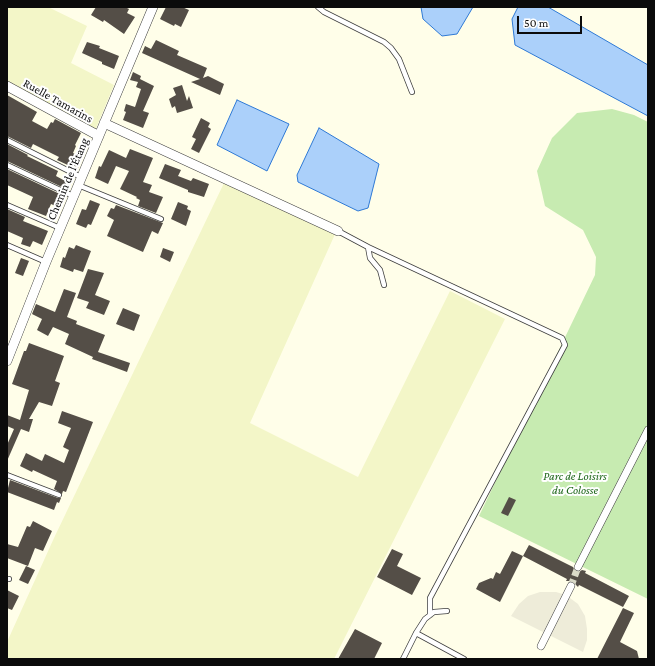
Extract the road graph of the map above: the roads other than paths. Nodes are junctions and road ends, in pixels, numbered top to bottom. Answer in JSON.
{"nodes":[{"id":1,"x":153,"y":7,"type":"edge"},
{"id":2,"x":318,"y":7,"type":"edge"},
{"id":3,"x":7,"y":86,"type":"edge"},
{"id":4,"x":412,"y":92,"type":"dead end"},
{"id":5,"x":104,"y":123,"type":"junction"},
{"id":6,"x":98,"y":136,"type":"junction"},
{"id":7,"x":7,"y":140,"type":"edge"},
{"id":8,"x":7,"y":165,"type":"edge"},
{"id":9,"x":80,"y":181,"type":"junction"},
{"id":10,"x":73,"y":196,"type":"junction"},
{"id":11,"x":7,"y":205,"type":"edge"},
{"id":12,"x":161,"y":219,"type":"dead end"},
{"id":13,"x":60,"y":228,"type":"junction"},
{"id":14,"x":338,"y":231,"type":"joint"},
{"id":15,"x":7,"y":245,"type":"edge"},
{"id":16,"x":368,"y":247,"type":"junction"},
{"id":17,"x":46,"y":262,"type":"junction"},
{"id":18,"x":384,"y":285,"type":"dead end"},
{"id":19,"x":7,"y":361,"type":"edge"},
{"id":20,"x":648,"y":430,"type":"edge"},
{"id":21,"x":7,"y":475,"type":"edge"},
{"id":22,"x":59,"y":495,"type":"dead end"},
{"id":23,"x":578,"y":568,"type":"tunnel mouth"},
{"id":24,"x":571,"y":586,"type":"tunnel mouth"},
{"id":25,"x":447,"y":611,"type":"dead end"},
{"id":26,"x":430,"y":616,"type":"junction"},
{"id":27,"x":416,"y":633,"type":"junction"},
{"id":28,"x":541,"y":646,"type":"dead end"},
{"id":29,"x":403,"y":659,"type":"edge"},
{"id":30,"x":464,"y":659,"type":"edge"}],
"edges":[{"from":1,"to":5,"type":"street","name":"Chemin de l'Étang"},
{"from":2,"to":4,"type":"lane"},
{"from":3,"to":6,"type":"street","name":"Ruelle Tamarins"},
{"from":5,"to":6,"type":"street","name":"Chemin de l'Étang"},
{"from":5,"to":14,"type":"street"},
{"from":6,"to":9,"type":"street","name":"Chemin de l'Étang"},
{"from":7,"to":9,"type":"lane"},
{"from":8,"to":10,"type":"lane"},
{"from":9,"to":10,"type":"street","name":"Chemin de l'Étang"},
{"from":9,"to":12,"type":"lane"},
{"from":10,"to":13,"type":"street","name":"Chemin de l'Étang"},
{"from":11,"to":13,"type":"lane"},
{"from":13,"to":17,"type":"street","name":"Chemin de l'Étang"},
{"from":14,"to":16,"type":"lane"},
{"from":15,"to":17,"type":"lane"},
{"from":16,"to":18,"type":"lane"},
{"from":16,"to":26,"type":"lane"},
{"from":17,"to":19,"type":"street","name":"Chemin de l'Étang"},
{"from":20,"to":23,"type":"street"},
{"from":21,"to":22,"type":"lane"},
{"from":24,"to":28,"type":"street"},
{"from":25,"to":26,"type":"lane"},
{"from":26,"to":27,"type":"lane"},
{"from":27,"to":29,"type":"lane"},
{"from":27,"to":30,"type":"lane"}]}
